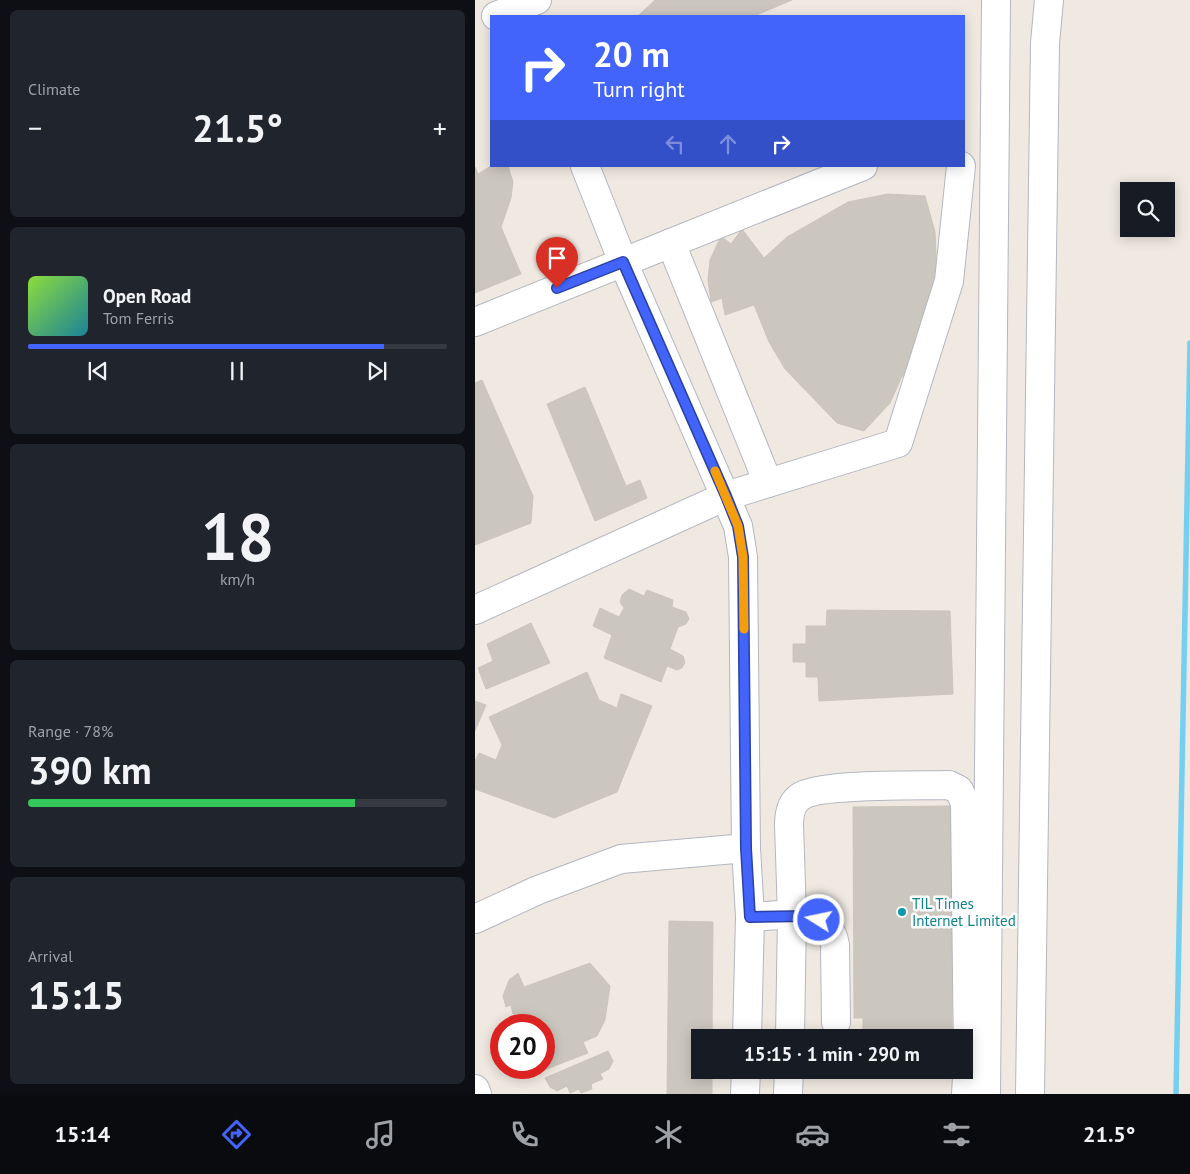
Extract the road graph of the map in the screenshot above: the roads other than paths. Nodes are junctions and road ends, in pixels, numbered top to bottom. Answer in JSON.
{"nodes":[{"id":1,"x":537,"y":0,"type":"edge"},
{"id":2,"x":996,"y":0,"type":"edge"},
{"id":3,"x":1049,"y":0,"type":"edge"},
{"id":4,"x":499,"y":15,"type":"edge"},
{"id":5,"x":490,"y":18,"type":"edge"},
{"id":6,"x":475,"y":25,"type":"edge"},
{"id":7,"x":585,"y":167,"type":"edge"},
{"id":8,"x":861,"y":167,"type":"edge"},
{"id":9,"x":961,"y":167,"type":"edge"},
{"id":10,"x":671,"y":243,"type":"junction"},
{"id":11,"x":623,"y":262,"type":"junction"},
{"id":12,"x":475,"y":322,"type":"edge"},
{"id":13,"x":769,"y":483,"type":"junction"},
{"id":14,"x":726,"y":496,"type":"junction"},
{"id":15,"x":475,"y":610,"type":"edge"},
{"id":16,"x":746,"y":848,"type":"junction"},
{"id":17,"x":792,"y":915,"type":"junction"},
{"id":18,"x":750,"y":917,"type":"junction"},
{"id":19,"x":475,"y":919,"type":"edge"},
{"id":20,"x":836,"y":1022,"type":"dead end"},
{"id":21,"x":747,"y":1029,"type":"edge"},
{"id":22,"x":790,"y":1029,"type":"edge"},
{"id":23,"x":746,"y":1079,"type":"edge"},
{"id":24,"x":789,"y":1079,"type":"edge"},
{"id":25,"x":475,"y":1089,"type":"edge"},
{"id":26,"x":477,"y":1094,"type":"edge"},
{"id":27,"x":745,"y":1094,"type":"edge"},
{"id":28,"x":788,"y":1094,"type":"edge"},
{"id":29,"x":966,"y":1094,"type":"edge"},
{"id":30,"x":986,"y":1094,"type":"edge"},
{"id":31,"x":1030,"y":1094,"type":"edge"}],
"edges":[{"from":1,"to":4,"type":"lane"},
{"from":2,"to":30,"type":"lane"},
{"from":3,"to":31,"type":"lane"},
{"from":5,"to":6,"type":"lane"},
{"from":7,"to":11,"type":"lane"},
{"from":8,"to":10,"type":"lane"},
{"from":9,"to":13,"type":"lane"},
{"from":10,"to":11,"type":"lane"},
{"from":10,"to":13,"type":"lane"},
{"from":11,"to":12,"type":"lane"},
{"from":11,"to":14,"type":"lane"},
{"from":13,"to":14,"type":"lane"},
{"from":14,"to":15,"type":"lane"},
{"from":14,"to":16,"type":"lane"},
{"from":16,"to":18,"type":"lane"},
{"from":16,"to":19,"type":"lane"},
{"from":17,"to":18,"type":"lane"},
{"from":17,"to":20,"type":"lane"},
{"from":17,"to":22,"type":"lane"},
{"from":17,"to":29,"type":"lane"},
{"from":18,"to":21,"type":"lane"},
{"from":23,"to":27,"type":"lane"},
{"from":24,"to":28,"type":"lane"},
{"from":25,"to":26,"type":"lane"}]}
